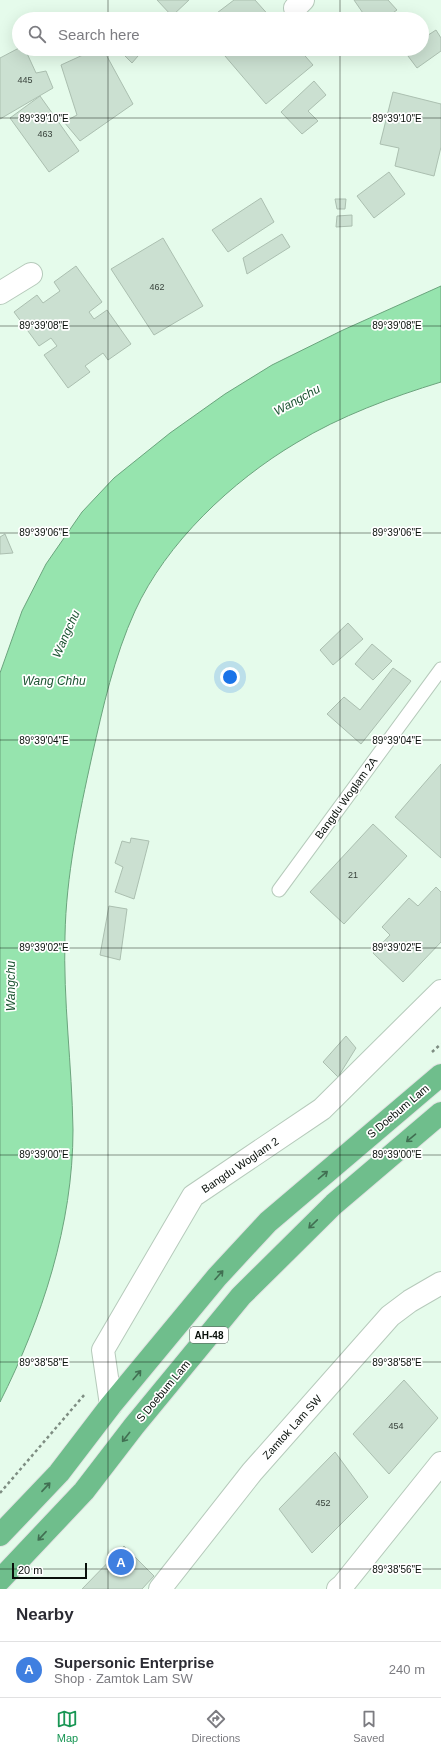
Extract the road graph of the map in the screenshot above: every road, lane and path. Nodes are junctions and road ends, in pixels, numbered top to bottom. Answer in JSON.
{"nodes":[{"id":1,"x":31,"y":274,"type":"dead end"},
{"id":2,"x":0,"y":293,"type":"edge"},
{"id":3,"x":441,"y":668,"type":"edge"},
{"id":4,"x":279,"y":890,"type":"dead end"},
{"id":5,"x":441,"y":991,"type":"edge"},
{"id":6,"x":441,"y":1075,"type":"edge"},
{"id":7,"x":441,"y":1113,"type":"edge"},
{"id":8,"x":441,"y":1283,"type":"edge"},
{"id":9,"x":111,"y":1405,"type":"junction"},
{"id":10,"x":441,"y":1463,"type":"edge"},
{"id":11,"x":0,"y":1535,"type":"edge"},
{"id":12,"x":0,"y":1580,"type":"edge"},
{"id":13,"x":160,"y":1589,"type":"edge"},
{"id":14,"x":338,"y":1589,"type":"edge"}],
"edges":[{"from":1,"to":2,"type":"street"},
{"from":3,"to":4,"type":"lane","name":"Bangdu Woglam 2A"},
{"from":5,"to":9,"type":"street","name":"Bangdu Woglam 2"},
{"from":9,"to":6,"type":"highway","name":"S Doebum Lam","number":"AH-48","one_way":true},
{"from":7,"to":12,"type":"highway","name":"S Doebum Lam","number":"AH-48","one_way":true},
{"from":8,"to":13,"type":"street","name":"Zamtok Lam SW"},
{"from":11,"to":9,"type":"highway","name":"S Doebum Lam","number":"AH-48","one_way":true},
{"from":10,"to":14,"type":"street"}]}
